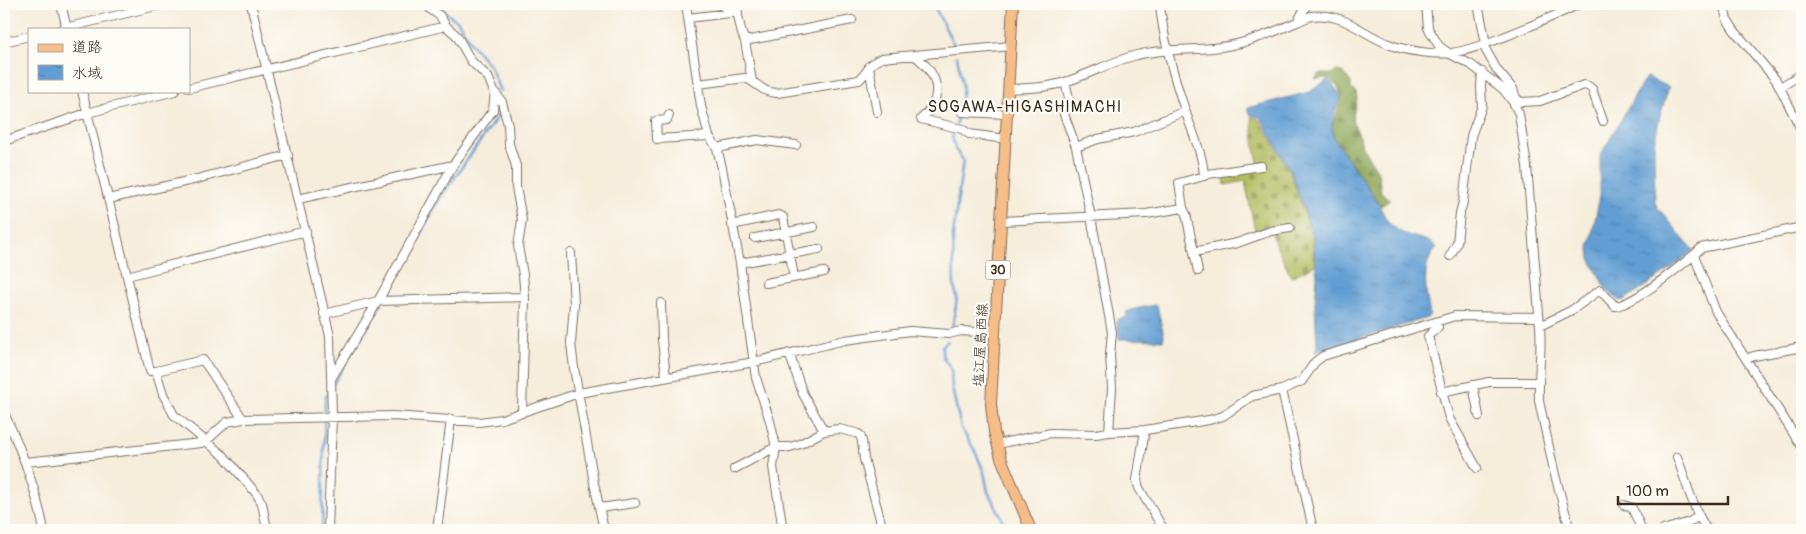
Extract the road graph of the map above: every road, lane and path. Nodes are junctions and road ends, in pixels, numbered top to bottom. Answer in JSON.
{"nodes":[{"id":1,"x":61,"y":4,"type":"edge"},
{"id":2,"x":164,"y":4,"type":"edge"},
{"id":3,"x":251,"y":4,"type":"edge"},
{"id":4,"x":427,"y":4,"type":"edge"},
{"id":5,"x":686,"y":4,"type":"edge"},
{"id":6,"x":722,"y":4,"type":"edge"},
{"id":7,"x":1013,"y":4,"type":"edge"},
{"id":8,"x":1160,"y":4,"type":"edge"},
{"id":9,"x":1307,"y":4,"type":"edge"},
{"id":10,"x":1426,"y":4,"type":"edge"},
{"id":11,"x":1478,"y":4,"type":"edge"},
{"id":12,"x":1580,"y":4,"type":"edge"},
{"id":13,"x":1723,"y":4,"type":"edge"},
{"id":14,"x":738,"y":12,"type":"junction"},
{"id":15,"x":688,"y":18,"type":"junction"},
{"id":16,"x":852,"y":20,"type":"dead end"},
{"id":17,"x":1298,"y":21,"type":"junction"},
{"id":18,"x":446,"y":26,"type":"junction"},
{"id":19,"x":65,"y":28,"type":"edge"},
{"id":20,"x":28,"y":36,"type":"edge"},
{"id":21,"x":745,"y":41,"type":"junction"},
{"id":22,"x":4,"y":42,"type":"edge"},
{"id":23,"x":1484,"y":44,"type":"junction"},
{"id":24,"x":1011,"y":46,"type":"junction"},
{"id":25,"x":1169,"y":50,"type":"junction"},
{"id":26,"x":1450,"y":53,"type":"junction"},
{"id":27,"x":914,"y":55,"type":"junction"},
{"id":28,"x":869,"y":66,"type":"junction"},
{"id":29,"x":267,"y":69,"type":"junction"},
{"id":30,"x":1482,"y":72,"type":"junction"},
{"id":31,"x":1802,"y":74,"type":"edge"},
{"id":32,"x":752,"y":81,"type":"junction"},
{"id":33,"x":1065,"y":82,"type":"junction"},
{"id":34,"x":698,"y":84,"type":"junction"},
{"id":35,"x":1780,"y":87,"type":"junction"},
{"id":36,"x":190,"y":88,"type":"edge"},
{"id":37,"x":1008,"y":88,"type":"junction"},
{"id":38,"x":82,"y":92,"type":"edge"},
{"id":39,"x":171,"y":92,"type":"edge"},
{"id":40,"x":495,"y":92,"type":"junction"},
{"id":41,"x":1514,"y":99,"type":"junction"},
{"id":42,"x":1185,"y":111,"type":"junction"},
{"id":43,"x":877,"y":112,"type":"dead end"},
{"id":44,"x":962,"y":112,"type":"dead end"},
{"id":45,"x":86,"y":113,"type":"junction"},
{"id":46,"x":669,"y":114,"type":"dead end"},
{"id":47,"x":1007,"y":114,"type":"junction"},
{"id":48,"x":1603,"y":121,"type":"dead end"},
{"id":49,"x":1802,"y":131,"type":"edge"},
{"id":50,"x":709,"y":136,"type":"junction"},
{"id":51,"x":1006,"y":139,"type":"junction"},
{"id":52,"x":4,"y":141,"type":"edge"},
{"id":53,"x":796,"y":145,"type":"dead end"},
{"id":54,"x":717,"y":148,"type":"junction"},
{"id":55,"x":1076,"y":148,"type":"junction"},
{"id":56,"x":288,"y":155,"type":"junction"},
{"id":57,"x":453,"y":165,"type":"junction"},
{"id":58,"x":1261,"y":166,"type":"dead end"},
{"id":59,"x":1204,"y":176,"type":"junction"},
{"id":60,"x":108,"y":199,"type":"junction"},
{"id":61,"x":298,"y":199,"type":"junction"},
{"id":62,"x":1183,"y":208,"type":"junction"},
{"id":63,"x":1092,"y":217,"type":"junction"},
{"id":64,"x":1001,"y":221,"type":"junction"},
{"id":65,"x":732,"y":225,"type":"junction"},
{"id":66,"x":814,"y":227,"type":"dead end"},
{"id":67,"x":1802,"y":227,"type":"edge"},
{"id":68,"x":1290,"y":228,"type":"dead end"},
{"id":69,"x":306,"y":231,"type":"junction"},
{"id":70,"x":786,"y":232,"type":"junction"},
{"id":71,"x":756,"y":238,"type":"dead end"},
{"id":72,"x":819,"y":248,"type":"dead end"},
{"id":73,"x":1194,"y":252,"type":"junction"},
{"id":74,"x":571,"y":253,"type":"dead end"},
{"id":75,"x":790,"y":254,"type":"junction"},
{"id":76,"x":1694,"y":255,"type":"junction"},
{"id":77,"x":1450,"y":256,"type":"dead end"},
{"id":78,"x":740,"y":263,"type":"junction"},
{"id":79,"x":1198,"y":271,"type":"dead end"},
{"id":80,"x":824,"y":272,"type":"dead end"},
{"id":81,"x":126,"y":276,"type":"junction"},
{"id":82,"x":794,"y":277,"type":"junction"},
{"id":83,"x":766,"y":282,"type":"dead end"},
{"id":84,"x":525,"y":298,"type":"junction"},
{"id":85,"x":378,"y":301,"type":"junction"},
{"id":86,"x":661,"y":303,"type":"dead end"},
{"id":87,"x":324,"y":314,"type":"junction"},
{"id":88,"x":1539,"y":317,"type":"junction"},
{"id":89,"x":1437,"y":322,"type":"junction"},
{"id":90,"x":1540,"y":326,"type":"junction"},
{"id":91,"x":994,"y":333,"type":"junction"},
{"id":92,"x":1802,"y":347,"type":"edge"},
{"id":93,"x":789,"y":353,"type":"junction"},
{"id":94,"x":1746,"y":359,"type":"junction"},
{"id":95,"x":754,"y":362,"type":"junction"},
{"id":96,"x":156,"y":371,"type":"junction"},
{"id":97,"x":666,"y":377,"type":"junction"},
{"id":98,"x":331,"y":379,"type":"junction"},
{"id":99,"x":1539,"y":382,"type":"junction"},
{"id":100,"x":1473,"y":385,"type":"junction"},
{"id":101,"x":1282,"y":390,"type":"junction"},
{"id":102,"x":1441,"y":392,"type":"junction"},
{"id":103,"x":579,"y":393,"type":"junction"},
{"id":104,"x":4,"y":413,"type":"edge"},
{"id":105,"x":522,"y":413,"type":"junction"},
{"id":106,"x":1479,"y":416,"type":"dead end"},
{"id":107,"x":332,"y":417,"type":"junction"},
{"id":108,"x":244,"y":419,"type":"junction"},
{"id":109,"x":451,"y":419,"type":"junction"},
{"id":110,"x":1145,"y":430,"type":"junction"},
{"id":111,"x":824,"y":431,"type":"junction"},
{"id":112,"x":1109,"y":432,"type":"junction"},
{"id":113,"x":206,"y":441,"type":"junction"},
{"id":114,"x":997,"y":444,"type":"junction"},
{"id":115,"x":776,"y":447,"type":"junction"},
{"id":116,"x":1802,"y":447,"type":"edge"},
{"id":117,"x":1677,"y":457,"type":"dead end"},
{"id":118,"x":26,"y":462,"type":"junction"},
{"id":119,"x":1477,"y":468,"type":"dead end"},
{"id":120,"x":734,"y":469,"type":"dead end"},
{"id":121,"x":635,"y":502,"type":"dead end"},
{"id":122,"x":1624,"y":505,"type":"dead end"},
{"id":123,"x":600,"y":508,"type":"junction"},
{"id":124,"x":1698,"y":516,"type":"junction"},
{"id":125,"x":44,"y":530,"type":"edge"},
{"id":126,"x":267,"y":530,"type":"edge"},
{"id":127,"x":328,"y":530,"type":"edge"},
{"id":128,"x":437,"y":530,"type":"edge"},
{"id":129,"x":604,"y":530,"type":"edge"},
{"id":130,"x":783,"y":530,"type":"edge"},
{"id":131,"x":883,"y":530,"type":"edge"},
{"id":132,"x":1031,"y":530,"type":"edge"},
{"id":133,"x":1164,"y":530,"type":"edge"},
{"id":134,"x":1312,"y":530,"type":"edge"},
{"id":135,"x":1570,"y":530,"type":"edge"},
{"id":136,"x":1642,"y":530,"type":"edge"},
{"id":137,"x":1663,"y":530,"type":"edge"},
{"id":138,"x":1707,"y":530,"type":"edge"}],
"edges":[{"from":1,"to":19,"type":"street"},
{"from":2,"to":19,"type":"street"},
{"from":3,"to":29,"type":"street"},
{"from":4,"to":18,"type":"street"},
{"from":5,"to":15,"type":"street"},
{"from":6,"to":14,"type":"street"},
{"from":7,"to":24,"type":"main road","name":"塩江屋島西線","number":"30"},
{"from":8,"to":25,"type":"street"},
{"from":9,"to":17,"type":"street"},
{"from":10,"to":26,"type":"street"},
{"from":11,"to":23,"type":"street"},
{"from":12,"to":23,"type":"street"},
{"from":13,"to":35,"type":"street"},
{"from":14,"to":15,"type":"street"},
{"from":14,"to":21,"type":"street"},
{"from":15,"to":34,"type":"street"},
{"from":16,"to":21,"type":"street"},
{"from":17,"to":25,"type":"street"},
{"from":17,"to":26,"type":"street"},
{"from":18,"to":29,"type":"street"},
{"from":18,"to":40,"type":"street"},
{"from":20,"to":22,"type":"street"},
{"from":21,"to":32,"type":"street"},
{"from":23,"to":26,"type":"street"},
{"from":23,"to":41,"type":"street"},
{"from":24,"to":27,"type":"street"},
{"from":24,"to":37,"type":"main road","name":"塩江屋島西線","number":"30"},
{"from":25,"to":33,"type":"street"},
{"from":25,"to":42,"type":"street"},
{"from":26,"to":30,"type":"street"},
{"from":27,"to":28,"type":"street"},
{"from":27,"to":51,"type":"street"},
{"from":28,"to":32,"type":"street"},
{"from":28,"to":43,"type":"street"},
{"from":29,"to":36,"type":"street"},
{"from":29,"to":56,"type":"street"},
{"from":30,"to":41,"type":"street"},
{"from":30,"to":77,"type":"street"},
{"from":31,"to":35,"type":"street"},
{"from":32,"to":34,"type":"street"},
{"from":33,"to":37,"type":"street"},
{"from":33,"to":55,"type":"street"},
{"from":34,"to":50,"type":"street"},
{"from":35,"to":49,"type":"street"},
{"from":37,"to":47,"type":"main road","name":"塩江屋島西線","number":"30"},
{"from":38,"to":45,"type":"street"},
{"from":39,"to":45,"type":"street"},
{"from":40,"to":57,"type":"street"},
{"from":40,"to":84,"type":"street"},
{"from":41,"to":48,"type":"street"},
{"from":41,"to":88,"type":"street"},
{"from":42,"to":55,"type":"street"},
{"from":42,"to":59,"type":"street"},
{"from":44,"to":47,"type":"street"},
{"from":45,"to":52,"type":"street"},
{"from":45,"to":60,"type":"street"},
{"from":46,"to":50,"type":"street"},
{"from":47,"to":51,"type":"main road","name":"塩江屋島西線","number":"30"},
{"from":50,"to":54,"type":"street"},
{"from":51,"to":64,"type":"main road","name":"塩江屋島西線","number":"30"},
{"from":53,"to":54,"type":"street"},
{"from":54,"to":65,"type":"street"},
{"from":55,"to":63,"type":"street"},
{"from":56,"to":60,"type":"street"},
{"from":56,"to":61,"type":"street"},
{"from":57,"to":61,"type":"street"},
{"from":57,"to":85,"type":"street"},
{"from":58,"to":59,"type":"street"},
{"from":59,"to":62,"type":"street"},
{"from":60,"to":81,"type":"street"},
{"from":61,"to":69,"type":"street"},
{"from":62,"to":63,"type":"street"},
{"from":62,"to":73,"type":"street"},
{"from":63,"to":64,"type":"street"},
{"from":63,"to":112,"type":"street"},
{"from":64,"to":91,"type":"main road","name":"塩江屋島西線","number":"30"},
{"from":65,"to":70,"type":"street"},
{"from":65,"to":78,"type":"street"},
{"from":66,"to":70,"type":"street"},
{"from":67,"to":76,"type":"street"},
{"from":68,"to":73,"type":"street"},
{"from":69,"to":81,"type":"street"},
{"from":69,"to":87,"type":"street"},
{"from":70,"to":71,"type":"street"},
{"from":70,"to":75,"type":"street"},
{"from":72,"to":75,"type":"street"},
{"from":73,"to":79,"type":"street"},
{"from":74,"to":103,"type":"street"},
{"from":75,"to":78,"type":"street"},
{"from":75,"to":82,"type":"street"},
{"from":76,"to":90,"type":"street"},
{"from":76,"to":94,"type":"street"},
{"from":78,"to":95,"type":"street"},
{"from":80,"to":82,"type":"street"},
{"from":81,"to":96,"type":"street"},
{"from":82,"to":83,"type":"street"},
{"from":84,"to":85,"type":"street"},
{"from":84,"to":105,"type":"street"},
{"from":85,"to":87,"type":"street"},
{"from":85,"to":98,"type":"street"},
{"from":86,"to":97,"type":"street"},
{"from":87,"to":98,"type":"street"},
{"from":88,"to":89,"type":"street"},
{"from":88,"to":90,"type":"street"},
{"from":89,"to":101,"type":"street"},
{"from":89,"to":102,"type":"street"},
{"from":90,"to":99,"type":"street"},
{"from":91,"to":93,"type":"street"},
{"from":91,"to":114,"type":"main road","name":"塩江屋島西線","number":"30"},
{"from":92,"to":94,"type":"street"},
{"from":93,"to":95,"type":"street"},
{"from":93,"to":111,"type":"street"},
{"from":94,"to":116,"type":"street"},
{"from":95,"to":97,"type":"street"},
{"from":95,"to":115,"type":"street"},
{"from":96,"to":108,"type":"street"},
{"from":96,"to":113,"type":"street"},
{"from":97,"to":103,"type":"street"},
{"from":98,"to":107,"type":"street"},
{"from":99,"to":100,"type":"street"},
{"from":99,"to":135,"type":"street"},
{"from":100,"to":102,"type":"street"},
{"from":100,"to":106,"type":"street"},
{"from":101,"to":110,"type":"street"},
{"from":101,"to":134,"type":"street"},
{"from":102,"to":119,"type":"street"},
{"from":103,"to":105,"type":"street"},
{"from":103,"to":123,"type":"street"},
{"from":104,"to":118,"type":"street"},
{"from":105,"to":109,"type":"street"},
{"from":107,"to":108,"type":"street"},
{"from":107,"to":109,"type":"street"},
{"from":107,"to":127,"type":"street"},
{"from":108,"to":113,"type":"street"},
{"from":109,"to":128,"type":"street"},
{"from":110,"to":112,"type":"street"},
{"from":110,"to":133,"type":"street"},
{"from":111,"to":115,"type":"street"},
{"from":111,"to":131,"type":"street"},
{"from":112,"to":114,"type":"street"},
{"from":113,"to":118,"type":"street"},
{"from":113,"to":126,"type":"street"},
{"from":114,"to":132,"type":"main road","name":"塩江屋島西線","number":"30"},
{"from":115,"to":120,"type":"street"},
{"from":115,"to":130,"type":"street"},
{"from":117,"to":124,"type":"street"},
{"from":118,"to":125,"type":"street"},
{"from":121,"to":123,"type":"street"},
{"from":122,"to":136,"type":"street"},
{"from":123,"to":129,"type":"street"},
{"from":124,"to":137,"type":"street"},
{"from":124,"to":138,"type":"street"}]}
